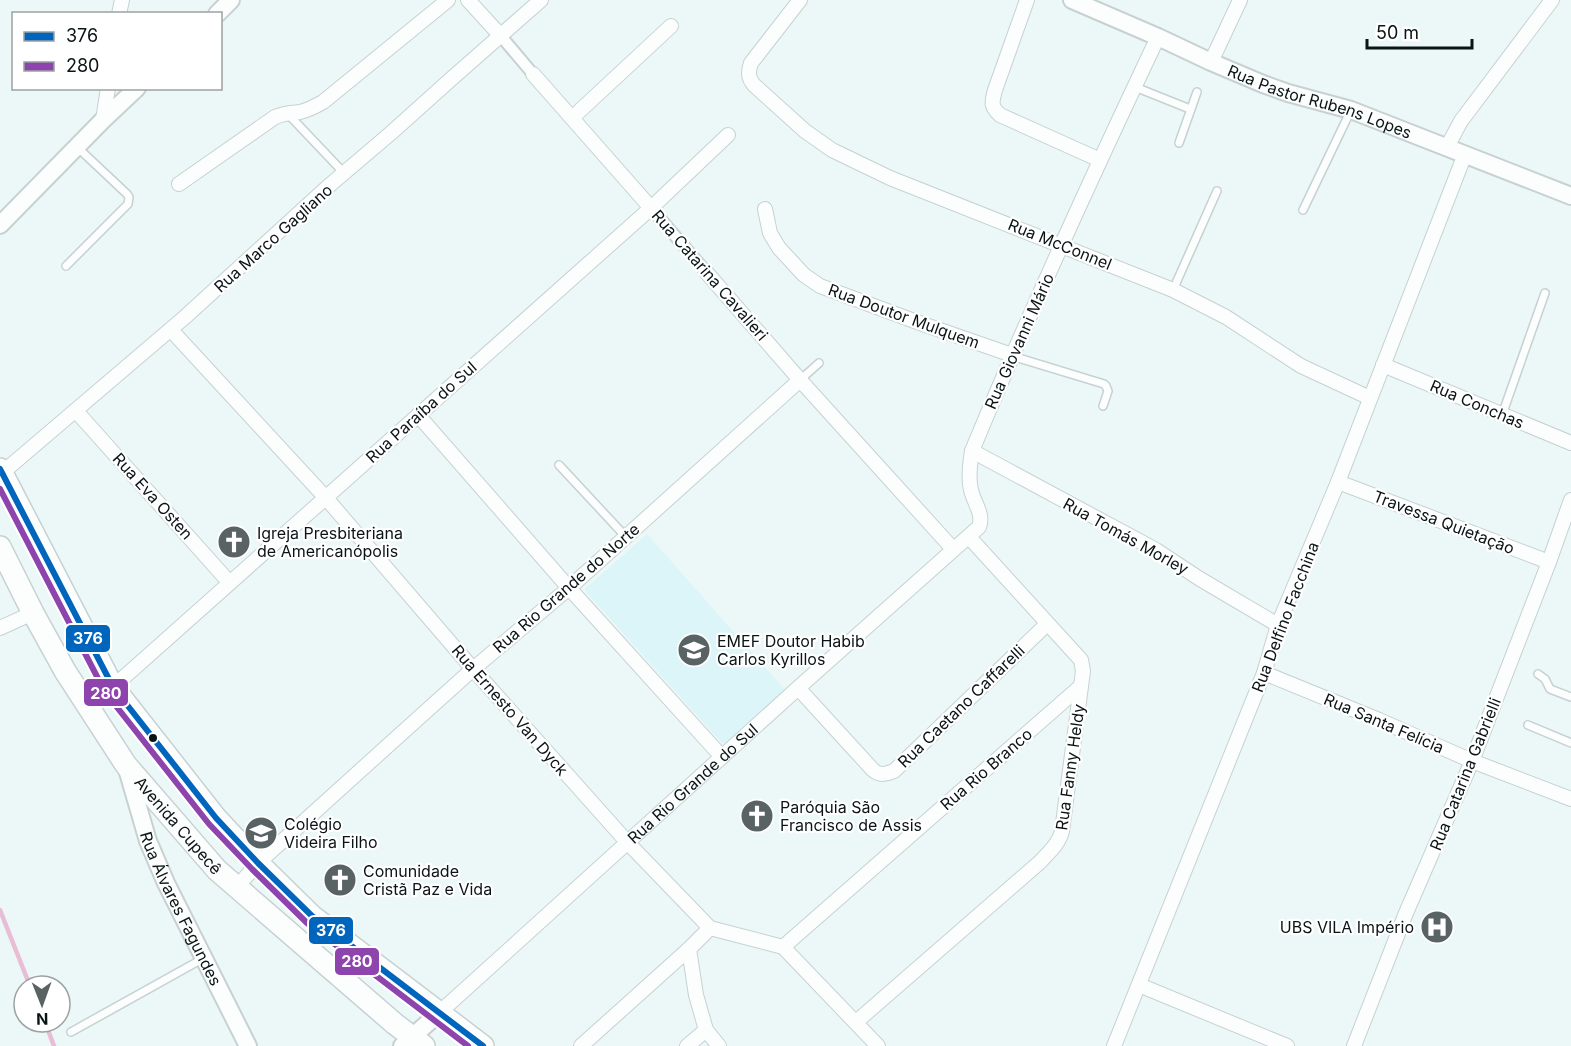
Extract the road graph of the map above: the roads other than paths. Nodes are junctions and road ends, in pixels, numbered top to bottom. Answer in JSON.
{"nodes":[{"id":1,"x":231,"y":0,"type":"edge"},
{"id":2,"x":448,"y":0,"type":"edge"},
{"id":3,"x":468,"y":0,"type":"edge"},
{"id":4,"x":542,"y":0,"type":"edge"},
{"id":5,"x":800,"y":0,"type":"edge"},
{"id":6,"x":1028,"y":0,"type":"edge"},
{"id":7,"x":1072,"y":0,"type":"edge"},
{"id":8,"x":1240,"y":0,"type":"edge"},
{"id":9,"x":1552,"y":0,"type":"edge"},
{"id":10,"x":219,"y":12,"type":"edge"},
{"id":11,"x":671,"y":26,"type":"dead end"},
{"id":12,"x":500,"y":35,"type":"junction"},
{"id":13,"x":1158,"y":37,"type":"junction"},
{"id":14,"x":1210,"y":62,"type":"junction"},
{"id":15,"x":534,"y":74,"type":"joint"},
{"id":16,"x":1135,"y":87,"type":"junction"},
{"id":17,"x":108,"y":90,"type":"edge"},
{"id":18,"x":135,"y":90,"type":"edge"},
{"id":19,"x":1197,"y":92,"type":"dead end"},
{"id":20,"x":1190,"y":109,"type":"junction"},
{"id":21,"x":1351,"y":110,"type":"junction"},
{"id":22,"x":288,"y":113,"type":"junction"},
{"id":23,"x":572,"y":118,"type":"junction"},
{"id":24,"x":103,"y":120,"type":"junction"},
{"id":25,"x":728,"y":135,"type":"dead end"},
{"id":26,"x":1179,"y":143,"type":"dead end"},
{"id":27,"x":77,"y":147,"type":"junction"},
{"id":28,"x":1447,"y":147,"type":"junction"},
{"id":29,"x":1465,"y":154,"type":"junction"},
{"id":30,"x":1100,"y":160,"type":"junction"},
{"id":31,"x":344,"y":173,"type":"junction"},
{"id":32,"x":179,"y":184,"type":"dead end"},
{"id":33,"x":1217,"y":191,"type":"dead end"},
{"id":34,"x":1571,"y":196,"type":"edge"},
{"id":35,"x":651,"y":208,"type":"junction"},
{"id":36,"x":765,"y":209,"type":"dead end"},
{"id":37,"x":1303,"y":210,"type":"dead end"},
{"id":38,"x":0,"y":225,"type":"edge"},
{"id":39,"x":1062,"y":245,"type":"junction"},
{"id":40,"x":66,"y":266,"type":"dead end"},
{"id":41,"x":707,"y":273,"type":"joint"},
{"id":42,"x":1173,"y":290,"type":"junction"},
{"id":43,"x":1545,"y":293,"type":"dead end"},
{"id":44,"x":171,"y":330,"type":"junction"},
{"id":45,"x":1012,"y":356,"type":"junction"},
{"id":46,"x":819,"y":363,"type":"dead end"},
{"id":47,"x":1383,"y":365,"type":"junction"},
{"id":48,"x":800,"y":380,"type":"junction"},
{"id":49,"x":1370,"y":398,"type":"junction"},
{"id":50,"x":1103,"y":406,"type":"dead end"},
{"id":51,"x":76,"y":411,"type":"junction"},
{"id":52,"x":418,"y":415,"type":"junction"},
{"id":53,"x":1502,"y":415,"type":"junction"},
{"id":54,"x":1571,"y":443,"type":"edge"},
{"id":55,"x":972,"y":451,"type":"junction"},
{"id":56,"x":559,"y":465,"type":"dead end"},
{"id":57,"x":1,"y":471,"type":"edge"},
{"id":58,"x":1338,"y":482,"type":"junction"},
{"id":59,"x":326,"y":498,"type":"junction"},
{"id":60,"x":1571,"y":500,"type":"edge"},
{"id":61,"x":981,"y":520,"type":"joint"},
{"id":62,"x":626,"y":537,"type":"junction"},
{"id":63,"x":969,"y":537,"type":"junction"},
{"id":64,"x":0,"y":547,"type":"edge"},
{"id":65,"x":953,"y":549,"type":"junction"},
{"id":66,"x":1549,"y":562,"type":"junction"},
{"id":67,"x":229,"y":582,"type":"junction"},
{"id":68,"x":569,"y":588,"type":"junction"},
{"id":69,"x":33,"y":613,"type":"junction"},
{"id":70,"x":1047,"y":624,"type":"junction"},
{"id":71,"x":1278,"y":625,"type":"junction"},
{"id":72,"x":0,"y":628,"type":"edge"},
{"id":73,"x":473,"y":669,"type":"junction"},
{"id":74,"x":1264,"y":673,"type":"junction"},
{"id":75,"x":1538,"y":674,"type":"dead end"},
{"id":76,"x":1081,"y":686,"type":"junction"},
{"id":77,"x":112,"y":687,"type":"junction"},
{"id":78,"x":798,"y":688,"type":"junction"},
{"id":79,"x":1571,"y":698,"type":"edge"},
{"id":80,"x":1528,"y":725,"type":"dead end"},
{"id":81,"x":1571,"y":742,"type":"edge"},
{"id":82,"x":722,"y":757,"type":"junction"},
{"id":83,"x":1472,"y":761,"type":"junction"},
{"id":84,"x":126,"y":765,"type":"junction"},
{"id":85,"x":1571,"y":799,"type":"edge"},
{"id":86,"x":628,"y":843,"type":"junction"},
{"id":87,"x":258,"y":863,"type":"junction"},
{"id":88,"x":236,"y":888,"type":"junction"},
{"id":89,"x":710,"y":928,"type":"junction"},
{"id":90,"x":783,"y":947,"type":"junction"},
{"id":91,"x":688,"y":949,"type":"junction"},
{"id":92,"x":204,"y":958,"type":"junction"},
{"id":93,"x":1138,"y":985,"type":"junction"},
{"id":94,"x":440,"y":1012,"type":"junction"},
{"id":95,"x":856,"y":1022,"type":"junction"},
{"id":96,"x":706,"y":1030,"type":"junction"},
{"id":97,"x":72,"y":1031,"type":"edge"},
{"id":98,"x":413,"y":1043,"type":"edge"},
{"id":99,"x":248,"y":1046,"type":"edge"},
{"id":100,"x":483,"y":1046,"type":"edge"},
{"id":101,"x":581,"y":1046,"type":"edge"},
{"id":102,"x":687,"y":1046,"type":"edge"},
{"id":103,"x":718,"y":1046,"type":"edge"},
{"id":104,"x":878,"y":1046,"type":"edge"},
{"id":105,"x":1114,"y":1046,"type":"edge"},
{"id":106,"x":1287,"y":1046,"type":"edge"},
{"id":107,"x":1353,"y":1046,"type":"edge"}],
"edges":[{"from":1,"to":10,"type":"street"},
{"from":2,"to":22,"type":"street"},
{"from":3,"to":12,"type":"street","name":"Rua Catarina Cavalieri"},
{"from":4,"to":12,"type":"street","name":"Rua Marco Gagliano"},
{"from":5,"to":39,"type":"street","name":"Rua McConnel"},
{"from":6,"to":30,"type":"street"},
{"from":7,"to":13,"type":"street","name":"Rua Pastor Rubens Lopes"},
{"from":8,"to":14,"type":"street"},
{"from":9,"to":28,"type":"street"},
{"from":11,"to":23,"type":"street"},
{"from":12,"to":15,"type":"street","name":"Rua Catarina Cavalieri"},
{"from":12,"to":31,"type":"street","name":"Rua Marco Gagliano"},
{"from":13,"to":14,"type":"street","name":"Rua Pastor Rubens Lopes"},
{"from":13,"to":16,"type":"street","name":"Rua Giovanni Mário"},
{"from":14,"to":21,"type":"street","name":"Rua Pastor Rubens Lopes"},
{"from":15,"to":23,"type":"street","name":"Rua Catarina Cavalieri"},
{"from":16,"to":20,"type":"lane"},
{"from":16,"to":30,"type":"street","name":"Rua Giovanni Mário"},
{"from":17,"to":24,"type":"street"},
{"from":18,"to":24,"type":"street"},
{"from":19,"to":20,"type":"lane"},
{"from":20,"to":26,"type":"lane"},
{"from":21,"to":28,"type":"street","name":"Rua Pastor Rubens Lopes"},
{"from":21,"to":37,"type":"lane"},
{"from":22,"to":31,"type":"lane"},
{"from":22,"to":32,"type":"street"},
{"from":23,"to":35,"type":"street","name":"Rua Catarina Cavalieri"},
{"from":24,"to":27,"type":"street"},
{"from":25,"to":35,"type":"street","name":"Rua Paraíba do Sul"},
{"from":27,"to":38,"type":"street"},
{"from":27,"to":40,"type":"lane"},
{"from":28,"to":29,"type":"street","name":"Rua Pastor Rubens Lopes"},
{"from":29,"to":34,"type":"street","name":"Rua Pastor Rubens Lopes"},
{"from":29,"to":47,"type":"street","name":"Rua Delfino Facchina"},
{"from":30,"to":39,"type":"street","name":"Rua Giovanni Mário"},
{"from":31,"to":44,"type":"street","name":"Rua Marco Gagliano"},
{"from":33,"to":42,"type":"lane"},
{"from":35,"to":41,"type":"street","name":"Rua Catarina Cavalieri"},
{"from":35,"to":52,"type":"street","name":"Rua Paraíba do Sul"},
{"from":36,"to":45,"type":"street","name":"Rua Doutor Mulquem"},
{"from":39,"to":42,"type":"street","name":"Rua McConnel"},
{"from":39,"to":45,"type":"street","name":"Rua Giovanni Mário"},
{"from":41,"to":48,"type":"street","name":"Rua Catarina Cavalieri"},
{"from":42,"to":49,"type":"street","name":"Rua McConnel"},
{"from":43,"to":53,"type":"lane"},
{"from":44,"to":51,"type":"street","name":"Rua Marco Gagliano"},
{"from":44,"to":59,"type":"street","name":"Rua Ernesto Van Dyck"},
{"from":45,"to":50,"type":"lane"},
{"from":45,"to":55,"type":"street","name":"Rua Giovanni Mário"},
{"from":46,"to":48,"type":"lane","name":"Rua Rio Grande do Norte"},
{"from":47,"to":49,"type":"street","name":"Rua Delfino Facchina"},
{"from":47,"to":53,"type":"street","name":"Rua Conchas"},
{"from":48,"to":62,"type":"street","name":"Rua Rio Grande do Norte"},
{"from":48,"to":65,"type":"street","name":"Rua Catarina Cavalieri"},
{"from":49,"to":58,"type":"street","name":"Rua Delfino Facchina"},
{"from":51,"to":57,"type":"street","name":"Rua Marco Gagliano"},
{"from":51,"to":67,"type":"street","name":"Rua Eva Osten"},
{"from":52,"to":59,"type":"street","name":"Rua Paraíba do Sul"},
{"from":52,"to":68,"type":"street"},
{"from":53,"to":54,"type":"street","name":"Rua Conchas"},
{"from":55,"to":61,"type":"street","name":"Rua Giovanni Mário"},
{"from":55,"to":71,"type":"street","name":"Rua Tomás Morley"},
{"from":56,"to":62,"type":"lane"},
{"from":57,"to":77,"type":"main road","name":"Avenida Cupecê"},
{"from":58,"to":66,"type":"street","name":"Travessa Quietação"},
{"from":58,"to":71,"type":"street","name":"Rua Delfino Facchina"},
{"from":59,"to":67,"type":"street","name":"Rua Paraíba do Sul"},
{"from":59,"to":73,"type":"street","name":"Rua Ernesto Van Dyck"},
{"from":60,"to":66,"type":"street","name":"Rua Catarina Gabrielli"},
{"from":61,"to":63,"type":"street","name":"Rua Rio Grande do Sul"},
{"from":62,"to":68,"type":"street","name":"Rua Rio Grande do Norte"},
{"from":63,"to":65,"type":"street","name":"Rua Rio Grande do Sul"},
{"from":63,"to":70,"type":"street","name":"Rua Fanny Heldy"},
{"from":64,"to":69,"type":"main road","name":"Avenida Cupecê"},
{"from":65,"to":78,"type":"street","name":"Rua Rio Grande do Sul"},
{"from":66,"to":83,"type":"street","name":"Rua Catarina Gabrielli"},
{"from":67,"to":77,"type":"street","name":"Rua Paraíba do Sul"},
{"from":68,"to":73,"type":"street","name":"Rua Rio Grande do Norte"},
{"from":68,"to":82,"type":"street"},
{"from":69,"to":72,"type":"street"},
{"from":69,"to":84,"type":"main road","name":"Avenida Cupecê"},
{"from":70,"to":76,"type":"street","name":"Rua Fanny Heldy"},
{"from":70,"to":78,"type":"street","name":"Rua Caetano Caffarelli"},
{"from":71,"to":74,"type":"street","name":"Rua Delfino Facchina"},
{"from":73,"to":86,"type":"street","name":"Rua Ernesto Van Dyck"},
{"from":73,"to":87,"type":"street","name":"Rua Rio Grande do Norte"},
{"from":74,"to":83,"type":"street","name":"Rua Santa Felícia"},
{"from":74,"to":93,"type":"street","name":"Rua Delfino Facchina"},
{"from":75,"to":79,"type":"lane"},
{"from":76,"to":90,"type":"street","name":"Rua Rio Branco"},
{"from":76,"to":95,"type":"street","name":"Rua Fanny Heldy"},
{"from":77,"to":87,"type":"main road","name":"Avenida Cupecê"},
{"from":78,"to":82,"type":"street","name":"Rua Rio Grande do Sul"},
{"from":80,"to":81,"type":"lane"},
{"from":82,"to":86,"type":"street","name":"Rua Rio Grande do Sul"},
{"from":83,"to":85,"type":"street","name":"Rua Santa Felícia"},
{"from":83,"to":107,"type":"street","name":"Rua Catarina Gabrielli"},
{"from":84,"to":88,"type":"main road","name":"Avenida Cupecê"},
{"from":84,"to":92,"type":"street","name":"Rua Álvares Fagundes"},
{"from":86,"to":89,"type":"street","name":"Rua Ernesto Van Dyck"},
{"from":86,"to":94,"type":"street","name":"Rua Rio Grande do Sul"},
{"from":87,"to":88,"type":"street","name":"Rua Rio Grande do Norte"},
{"from":87,"to":94,"type":"main road","name":"Avenida Cupecê"},
{"from":88,"to":98,"type":"main road","name":"Avenida Cupecê"},
{"from":89,"to":90,"type":"street"},
{"from":89,"to":91,"type":"street"},
{"from":90,"to":95,"type":"street"},
{"from":91,"to":96,"type":"street"},
{"from":91,"to":101,"type":"street"},
{"from":92,"to":97,"type":"lane"},
{"from":92,"to":99,"type":"street","name":"Rua Álvares Fagundes"},
{"from":93,"to":105,"type":"street","name":"Rua Delfino Facchina"},
{"from":93,"to":106,"type":"street"},
{"from":94,"to":98,"type":"street","name":"Rua Rio Grande do Sul"},
{"from":94,"to":100,"type":"main road","name":"Avenida Cupecê"},
{"from":95,"to":104,"type":"street"},
{"from":96,"to":102,"type":"street"},
{"from":96,"to":103,"type":"street"}]}
